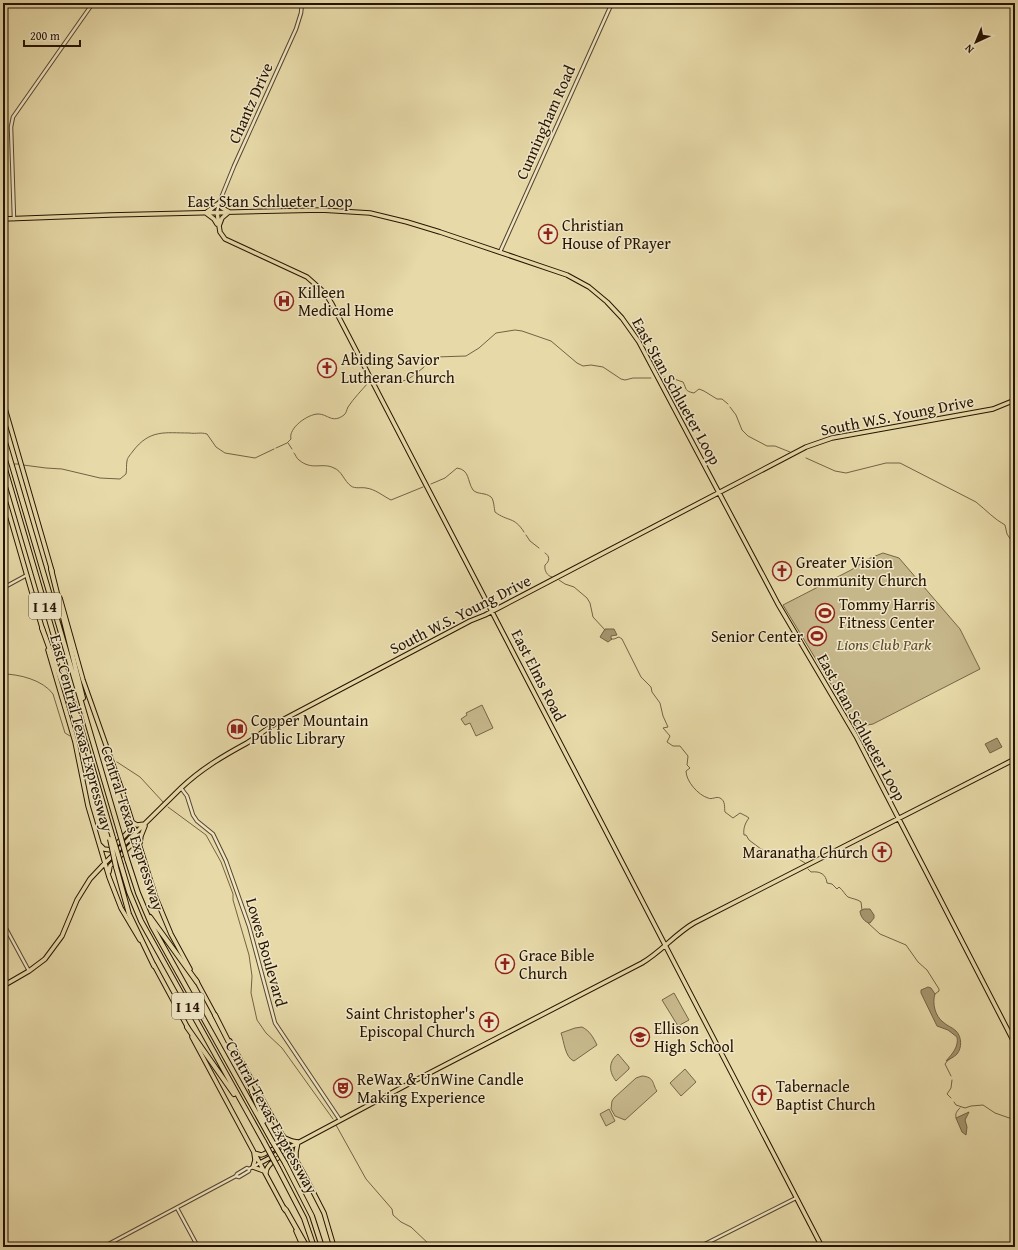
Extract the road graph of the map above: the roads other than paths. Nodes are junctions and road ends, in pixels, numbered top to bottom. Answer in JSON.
{"nodes":[{"id":1,"x":93,"y":3,"type":"edge"},
{"id":2,"x":302,"y":3,"type":"edge"},
{"id":3,"x":612,"y":3,"type":"edge"},
{"id":4,"x":219,"y":203,"type":"junction"},
{"id":5,"x":217,"y":212,"type":"junction"},
{"id":6,"x":229,"y":212,"type":"junction"},
{"id":7,"x":205,"y":213,"type":"junction"},
{"id":8,"x":14,"y":218,"type":"junction"},
{"id":9,"x":3,"y":219,"type":"edge"},
{"id":10,"x":218,"y":227,"type":"junction"},
{"id":11,"x":500,"y":252,"type":"junction"},
{"id":12,"x":1015,"y":400,"type":"edge"},
{"id":13,"x":3,"y":403,"type":"edge"},
{"id":14,"x":3,"y":435,"type":"edge"},
{"id":15,"x":3,"y":462,"type":"edge"},
{"id":16,"x":3,"y":493,"type":"edge"},
{"id":17,"x":719,"y":493,"type":"junction"},
{"id":18,"x":51,"y":569,"type":"junction"},
{"id":19,"x":27,"y":575,"type":"junction"},
{"id":20,"x":3,"y":588,"type":"edge"},
{"id":21,"x":492,"y":611,"type":"junction"},
{"id":22,"x":42,"y":628,"type":"junction"},
{"id":23,"x":88,"y":726,"type":"junction"},
{"id":24,"x":84,"y":741,"type":"junction"},
{"id":25,"x":1015,"y":759,"type":"edge"},
{"id":26,"x":181,"y":788,"type":"junction"},
{"id":27,"x":899,"y":819,"type":"junction"},
{"id":28,"x":132,"y":822,"type":"junction"},
{"id":29,"x":146,"y":823,"type":"junction"},
{"id":30,"x":136,"y":833,"type":"junction"},
{"id":31,"x":100,"y":844,"type":"junction"},
{"id":32,"x":140,"y":846,"type":"junction"},
{"id":33,"x":143,"y":858,"type":"junction"},
{"id":34,"x":105,"y":863,"type":"junction"},
{"id":35,"x":119,"y":866,"type":"junction"},
{"id":36,"x":98,"y":871,"type":"junction"},
{"id":37,"x":109,"y":875,"type":"junction"},
{"id":38,"x":138,"y":893,"type":"junction"},
{"id":39,"x":3,"y":924,"type":"edge"},
{"id":40,"x":666,"y":946,"type":"junction"},
{"id":41,"x":154,"y":966,"type":"junction"},
{"id":42,"x":29,"y":971,"type":"junction"},
{"id":43,"x":197,"y":982,"type":"junction"},
{"id":44,"x":3,"y":986,"type":"edge"},
{"id":45,"x":215,"y":1015,"type":"junction"},
{"id":46,"x":187,"y":1028,"type":"junction"},
{"id":47,"x":1015,"y":1044,"type":"edge"},
{"id":48,"x":244,"y":1107,"type":"junction"},
{"id":49,"x":340,"y":1120,"type":"junction"},
{"id":50,"x":268,"y":1133,"type":"junction"},
{"id":51,"x":283,"y":1136,"type":"junction"},
{"id":52,"x":299,"y":1142,"type":"junction"},
{"id":53,"x":289,"y":1147,"type":"junction"},
{"id":54,"x":254,"y":1153,"type":"junction"},
{"id":55,"x":297,"y":1161,"type":"junction"},
{"id":56,"x":260,"y":1163,"type":"junction"},
{"id":57,"x":251,"y":1168,"type":"junction"},
{"id":58,"x":266,"y":1174,"type":"junction"},
{"id":59,"x":236,"y":1176,"type":"junction"},
{"id":60,"x":796,"y":1198,"type":"junction"},
{"id":61,"x":177,"y":1208,"type":"junction"},
{"id":62,"x":284,"y":1208,"type":"junction"},
{"id":63,"x":103,"y":1247,"type":"edge"},
{"id":64,"x":198,"y":1247,"type":"edge"},
{"id":65,"x":303,"y":1247,"type":"edge"},
{"id":66,"x":307,"y":1247,"type":"edge"},
{"id":67,"x":314,"y":1247,"type":"edge"},
{"id":68,"x":322,"y":1247,"type":"edge"},
{"id":69,"x":334,"y":1247,"type":"edge"},
{"id":70,"x":699,"y":1247,"type":"edge"},
{"id":71,"x":822,"y":1247,"type":"edge"}],
"edges":[{"from":1,"to":8,"type":"street"},
{"from":2,"to":4,"type":"street","name":"Chantz Drive"},
{"from":3,"to":11,"type":"street","name":"Cunningham Road"},
{"from":4,"to":5,"type":"street","name":"Chantz Drive"},
{"from":4,"to":6,"type":"main road"},
{"from":4,"to":7,"type":"main road"},
{"from":5,"to":6,"type":"main road","name":"East Stan Schlueter Loop"},
{"from":5,"to":7,"type":"main road","name":"East Stan Schlueter Loop"},
{"from":5,"to":10,"type":"main road"},
{"from":6,"to":10,"type":"main road"},
{"from":6,"to":11,"type":"main road","name":"East Stan Schlueter Loop"},
{"from":7,"to":8,"type":"main road","name":"East Stan Schlueter Loop"},
{"from":7,"to":10,"type":"main road","name":"East Elms Road"},
{"from":8,"to":9,"type":"main road","name":"East Stan Schlueter Loop"},
{"from":10,"to":21,"type":"main road","name":"East Elms Road"},
{"from":11,"to":17,"type":"main road","name":"East Stan Schlueter Loop"},
{"from":12,"to":17,"type":"main road","name":"South W.S. Young Drive"},
{"from":13,"to":18,"type":"main road","name":"East Central Texas Expressway"},
{"from":14,"to":23,"type":"highway","name":"Central Texas Expressway","number":"I 14"},
{"from":15,"to":24,"type":"highway","name":"Central Texas Expressway","number":"I 14"},
{"from":16,"to":19,"type":"main road","name":"East Central Texas Expressway"},
{"from":17,"to":21,"type":"main road","name":"South W.S. Young Drive"},
{"from":17,"to":27,"type":"main road","name":"East Stan Schlueter Loop"},
{"from":18,"to":23,"type":"highway"},
{"from":18,"to":28,"type":"main road","name":"East Central Texas Expressway"},
{"from":19,"to":20,"type":"street"},
{"from":19,"to":22,"type":"main road","name":"East Central Texas Expressway"},
{"from":21,"to":26,"type":"main road","name":"South W.S. Young Drive"},
{"from":21,"to":40,"type":"main road","name":"East Elms Road"},
{"from":22,"to":24,"type":"highway"},
{"from":22,"to":31,"type":"main road","name":"East Central Texas Expressway"},
{"from":23,"to":38,"type":"highway","name":"Central Texas Expressway","number":"I 14","bridge":true},
{"from":24,"to":35,"type":"highway","name":"Central Texas Expressway","number":"I 14","bridge":true},
{"from":25,"to":27,"type":"main road"},
{"from":26,"to":29,"type":"main road","name":"South W.S. Young Drive"},
{"from":26,"to":49,"type":"street","name":"Lowes Boulevard"},
{"from":27,"to":40,"type":"main road"},
{"from":27,"to":47,"type":"main road","name":"East Stan Schlueter Loop"},
{"from":28,"to":29,"type":"main road"},
{"from":28,"to":30,"type":"main road","name":"East Central Texas Expressway"},
{"from":28,"to":31,"type":"main road"},
{"from":29,"to":30,"type":"main road","name":"South W.S. Young Drive"},
{"from":29,"to":32,"type":"main road"},
{"from":30,"to":32,"type":"main road","name":"East Central Texas Expressway"},
{"from":30,"to":34,"type":"main road","name":"South W.S. Young Drive"},
{"from":31,"to":34,"type":"main road","name":"East Central Texas Expressway"},
{"from":32,"to":33,"type":"main road","name":"East Central Texas Expressway"},
{"from":33,"to":37,"type":"main road"},
{"from":33,"to":43,"type":"main road","name":"East Central Texas Expressway"},
{"from":34,"to":36,"type":"main road","name":"South W.S. Young Drive"},
{"from":34,"to":37,"type":"main road","name":"East Central Texas Expressway"},
{"from":35,"to":41,"type":"highway"},
{"from":35,"to":48,"type":"highway","name":"Central Texas Expressway","number":"I 14"},
{"from":36,"to":37,"type":"main road"},
{"from":36,"to":42,"type":"main road","name":"South W.S. Young Drive"},
{"from":37,"to":41,"type":"main road","name":"East Central Texas Expressway"},
{"from":38,"to":43,"type":"highway"},
{"from":38,"to":50,"type":"highway","name":"Central Texas Expressway","number":"I 14"},
{"from":39,"to":42,"type":"street"},
{"from":40,"to":49,"type":"main road"},
{"from":40,"to":60,"type":"main road","name":"East Elms Road"},
{"from":41,"to":46,"type":"main road","name":"East Central Texas Expressway"},
{"from":42,"to":44,"type":"main road","name":"South W.S. Young Drive"},
{"from":43,"to":45,"type":"main road","name":"East Central Texas Expressway"},
{"from":45,"to":50,"type":"highway"},
{"from":45,"to":51,"type":"main road","name":"East Central Texas Expressway"},
{"from":46,"to":48,"type":"highway"},
{"from":46,"to":54,"type":"main road","name":"East Central Texas Expressway"},
{"from":48,"to":67,"type":"highway","name":"Central Texas Expressway","number":"I 14","bridge":true},
{"from":49,"to":52,"type":"main road"},
{"from":50,"to":68,"type":"highway","name":"Central Texas Expressway","number":"I 14","bridge":true},
{"from":51,"to":52,"type":"main road"},
{"from":51,"to":53,"type":"main road","name":"East Central Texas Expressway"},
{"from":51,"to":54,"type":"main road"},
{"from":52,"to":53,"type":"main road"},
{"from":52,"to":55,"type":"main road"},
{"from":53,"to":55,"type":"main road","name":"East Central Texas Expressway"},
{"from":53,"to":56,"type":"main road"},
{"from":54,"to":56,"type":"main road","name":"East Central Texas Expressway"},
{"from":54,"to":57,"type":"main road"},
{"from":55,"to":58,"type":"main road"},
{"from":55,"to":69,"type":"main road","name":"East Central Texas Expressway"},
{"from":56,"to":57,"type":"street"},
{"from":56,"to":58,"type":"main road","name":"East Central Texas Expressway"},
{"from":57,"to":58,"type":"main road"},
{"from":57,"to":59,"type":"street"},
{"from":57,"to":59,"type":"street"},
{"from":58,"to":62,"type":"main road","name":"East Central Texas Expressway"},
{"from":59,"to":61,"type":"street"},
{"from":60,"to":70,"type":"street"},
{"from":60,"to":71,"type":"main road","name":"East Elms Road"},
{"from":61,"to":63,"type":"street"},
{"from":61,"to":64,"type":"street"},
{"from":62,"to":65,"type":"main road","name":"East Central Texas Expressway"},
{"from":62,"to":66,"type":"highway"}]}
